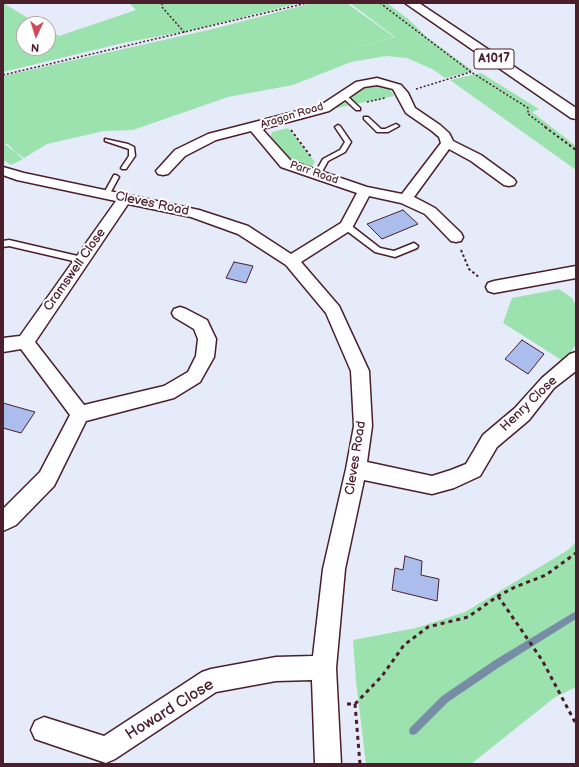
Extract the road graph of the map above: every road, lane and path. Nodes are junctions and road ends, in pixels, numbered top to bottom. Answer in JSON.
{"nodes":[{"id":1,"x":162,"y":3,"type":"edge"},
{"id":2,"x":307,"y":3,"type":"edge"},
{"id":3,"x":380,"y":3,"type":"edge"},
{"id":4,"x":411,"y":3,"type":"edge"},
{"id":5,"x":185,"y":33,"type":"junction"},
{"id":6,"x":471,"y":72,"type":"junction"},
{"id":7,"x":3,"y":75,"type":"edge"},
{"id":8,"x":402,"y":93,"type":"junction"},
{"id":9,"x":343,"y":95,"type":"junction"},
{"id":10,"x":358,"y":109,"type":"dead end"},
{"id":11,"x":576,"y":115,"type":"edge"},
{"id":12,"x":366,"y":118,"type":"dead end"},
{"id":13,"x":396,"y":126,"type":"dead end"},
{"id":14,"x":338,"y":127,"type":"dead end"},
{"id":15,"x":254,"y":128,"type":"junction"},
{"id":16,"x":107,"y":140,"type":"dead end"},
{"id":17,"x":447,"y":143,"type":"junction"},
{"id":18,"x":576,"y":150,"type":"edge"},
{"id":19,"x":124,"y":168,"type":"dead end"},
{"id":20,"x":163,"y":170,"type":"dead end"},
{"id":21,"x":3,"y":171,"type":"edge"},
{"id":22,"x":317,"y":174,"type":"junction"},
{"id":23,"x":116,"y":177,"type":"dead end"},
{"id":24,"x":509,"y":182,"type":"dead end"},
{"id":25,"x":365,"y":191,"type":"junction"},
{"id":26,"x":106,"y":195,"type":"junction"},
{"id":27,"x":125,"y":198,"type":"junction"},
{"id":28,"x":405,"y":199,"type":"junction"},
{"id":29,"x":346,"y":226,"type":"junction"},
{"id":30,"x":456,"y":237,"type":"joint"},
{"id":31,"x":3,"y":244,"type":"edge"},
{"id":32,"x":414,"y":246,"type":"dead end"},
{"id":33,"x":82,"y":260,"type":"junction"},
{"id":34,"x":291,"y":261,"type":"junction"},
{"id":35,"x":573,"y":277,"type":"edge"},
{"id":36,"x":494,"y":287,"type":"joint"},
{"id":37,"x":180,"y":313,"type":"dead end"},
{"id":38,"x":24,"y":342,"type":"junction"},
{"id":39,"x":3,"y":345,"type":"edge"},
{"id":40,"x":576,"y":360,"type":"edge"},
{"id":41,"x":80,"y":414,"type":"junction"},
{"id":42,"x":356,"y":469,"type":"junction"},
{"id":43,"x":3,"y":520,"type":"edge"},
{"id":44,"x":576,"y":553,"type":"edge"},
{"id":45,"x":498,"y":596,"type":"junction"},
{"id":46,"x":324,"y":668,"type":"junction"},
{"id":47,"x":327,"y":704,"type":"junction"},
{"id":48,"x":355,"y":704,"type":"junction"},
{"id":49,"x":576,"y":724,"type":"edge"},
{"id":50,"x":44,"y":730,"type":"dead end"},
{"id":51,"x":106,"y":757,"type":"edge"},
{"id":52,"x":328,"y":764,"type":"edge"},
{"id":53,"x":360,"y":764,"type":"edge"}],
"edges":[{"from":1,"to":5,"type":"path"},
{"from":2,"to":5,"type":"path"},
{"from":3,"to":6,"type":"path"},
{"from":4,"to":11,"type":"main road","number":"A1017"},
{"from":5,"to":7,"type":"path"},
{"from":6,"to":8,"type":"path"},
{"from":6,"to":18,"type":"path"},
{"from":8,"to":9,"type":"street","name":"Aragon Road"},
{"from":8,"to":17,"type":"street"},
{"from":9,"to":10,"type":"lane"},
{"from":9,"to":15,"type":"street","name":"Aragon Road"},
{"from":12,"to":13,"type":"lane"},
{"from":14,"to":22,"type":"lane"},
{"from":15,"to":20,"type":"street","name":"Aragon Road"},
{"from":15,"to":22,"type":"street","name":"Parr Road"},
{"from":16,"to":19,"type":"lane"},
{"from":17,"to":24,"type":"street"},
{"from":17,"to":28,"type":"street"},
{"from":21,"to":26,"type":"street","name":"Cleves Road"},
{"from":22,"to":25,"type":"street","name":"Parr Road"},
{"from":23,"to":26,"type":"lane"},
{"from":25,"to":28,"type":"street","name":"Parr Road"},
{"from":25,"to":29,"type":"street"},
{"from":26,"to":27,"type":"street","name":"Cleves Road"},
{"from":27,"to":33,"type":"street","name":"Cramswell Close"},
{"from":27,"to":34,"type":"street","name":"Cleves Road"},
{"from":28,"to":30,"type":"street","name":"Parr Road"},
{"from":29,"to":32,"type":"lane"},
{"from":29,"to":34,"type":"street"},
{"from":30,"to":36,"type":"path"},
{"from":31,"to":33,"type":"lane"},
{"from":33,"to":38,"type":"street","name":"Cramswell Close"},
{"from":34,"to":42,"type":"street","name":"Cleves Road"},
{"from":35,"to":36,"type":"street"},
{"from":37,"to":41,"type":"street"},
{"from":38,"to":39,"type":"street"},
{"from":38,"to":41,"type":"street"},
{"from":40,"to":42,"type":"street","name":"Henry Close"},
{"from":41,"to":43,"type":"street"},
{"from":42,"to":46,"type":"street","name":"Cleves Road"},
{"from":44,"to":45,"type":"path"},
{"from":45,"to":48,"type":"path"},
{"from":45,"to":49,"type":"path"},
{"from":46,"to":47,"type":"street","name":"Cleves Road"},
{"from":46,"to":51,"type":"street","name":"Howard Close"},
{"from":47,"to":48,"type":"path"},
{"from":47,"to":52,"type":"street","name":"Cleves Road"},
{"from":48,"to":53,"type":"path"},
{"from":50,"to":51,"type":"street","name":"Howard Close"}]}
